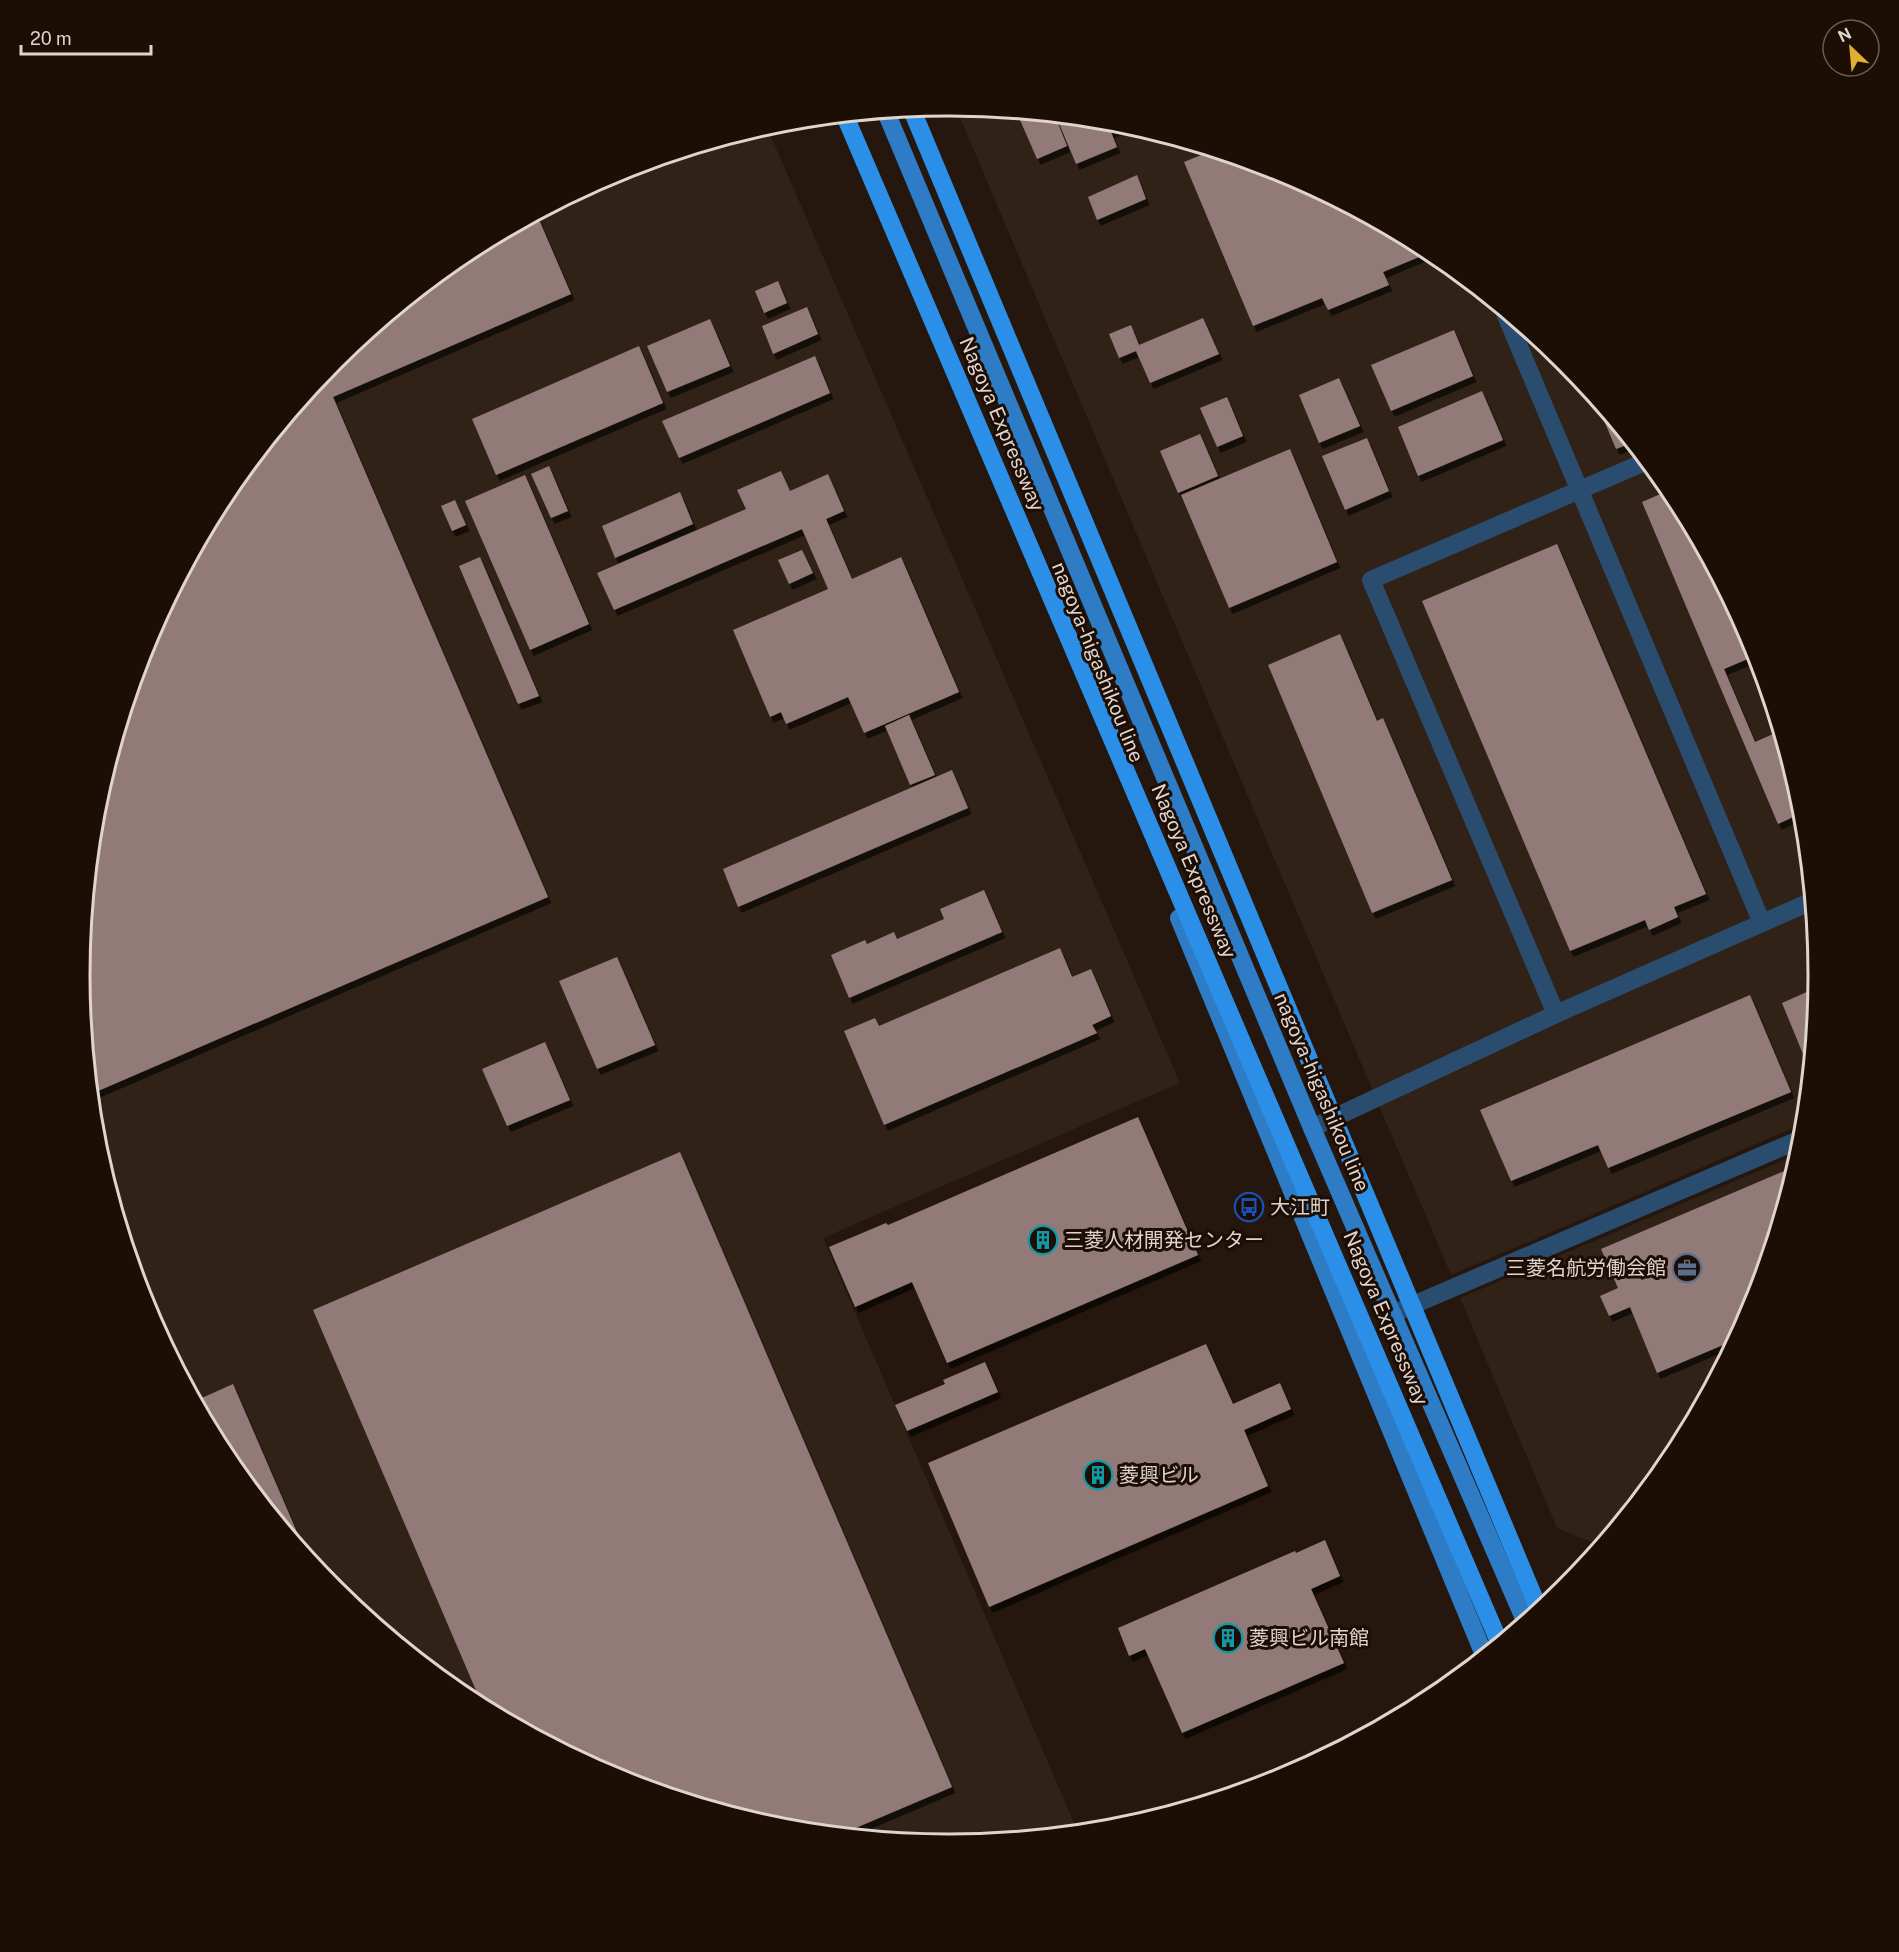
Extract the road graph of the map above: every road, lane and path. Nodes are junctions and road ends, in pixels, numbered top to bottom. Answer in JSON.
{"nodes":[{"id":1,"x":915,"y":117,"type":"edge"},
{"id":2,"x":888,"y":119,"type":"edge"},
{"id":3,"x":850,"y":123,"type":"edge"},
{"id":4,"x":850,"y":123,"type":"edge"},
{"id":5,"x":1510,"y":325,"type":"edge"},
{"id":6,"x":1639,"y":464,"type":"edge"},
{"id":7,"x":1580,"y":490,"type":"junction"},
{"id":8,"x":1806,"y":905,"type":"edge"},
{"id":9,"x":1762,"y":923,"type":"junction"},
{"id":10,"x":1556,"y":1014,"type":"junction"},
{"id":11,"x":1312,"y":1128,"type":"junction"},
{"id":12,"x":1792,"y":1143,"type":"edge"},
{"id":13,"x":1392,"y":1314,"type":"junction"},
{"id":14,"x":1537,"y":1603,"type":"edge"},
{"id":15,"x":1523,"y":1616,"type":"edge"},
{"id":16,"x":1497,"y":1638,"type":"edge"},
{"id":17,"x":1482,"y":1650,"type":"edge"}],
"edges":[{"from":1,"to":14,"type":"highway","name":"Nagoya Expressway","bridge":true},
{"from":2,"to":11,"type":"main road","name":"nagoya-higashikou line"},
{"from":3,"to":16,"type":"highway","name":"Nagoya Expressway","bridge":true},
{"from":4,"to":17,"type":"main road","name":"nagoya-higashikou line"},
{"from":5,"to":7,"type":"lane"},
{"from":6,"to":7,"type":"lane"},
{"from":7,"to":9,"type":"lane"},
{"from":7,"to":10,"type":"lane"},
{"from":8,"to":9,"type":"lane"},
{"from":9,"to":10,"type":"lane"},
{"from":10,"to":11,"type":"lane"},
{"from":11,"to":13,"type":"main road","name":"nagoya-higashikou line"},
{"from":12,"to":13,"type":"lane"},
{"from":13,"to":15,"type":"main road","name":"nagoya-higashikou line"}]}
